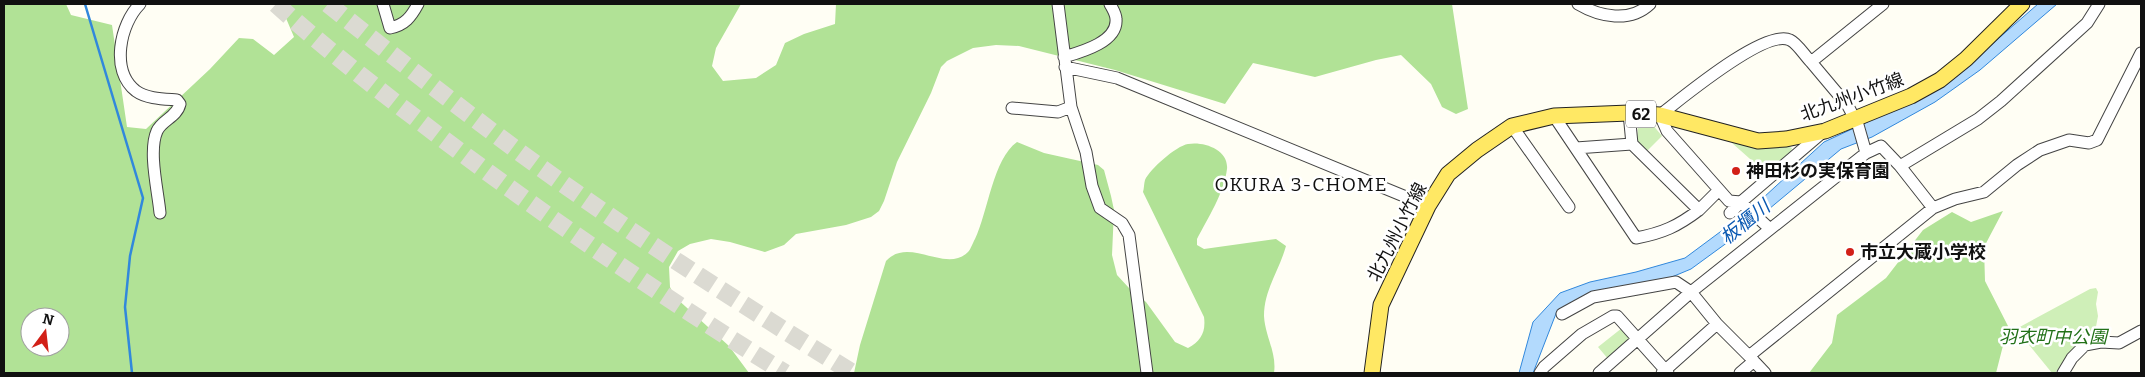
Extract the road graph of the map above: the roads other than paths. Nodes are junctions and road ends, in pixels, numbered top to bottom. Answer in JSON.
{"nodes":[{"id":1,"x":140,"y":4,"type":"edge"},
{"id":2,"x":383,"y":4,"type":"edge"},
{"id":3,"x":418,"y":4,"type":"edge"},
{"id":4,"x":1058,"y":4,"type":"edge"},
{"id":5,"x":1110,"y":4,"type":"edge"},
{"id":6,"x":1578,"y":4,"type":"edge"},
{"id":7,"x":1650,"y":4,"type":"edge"},
{"id":8,"x":1883,"y":4,"type":"edge"},
{"id":9,"x":2020,"y":4,"type":"edge"},
{"id":10,"x":2099,"y":4,"type":"edge"},
{"id":11,"x":2141,"y":53,"type":"edge"},
{"id":12,"x":1065,"y":62,"type":"junction"},
{"id":13,"x":1812,"y":62,"type":"junction"},
{"id":14,"x":1070,"y":107,"type":"junction"},
{"id":15,"x":1012,"y":108,"type":"dead end"},
{"id":16,"x":1629,"y":113,"type":"junction"},
{"id":17,"x":1660,"y":115,"type":"junction"},
{"id":18,"x":1554,"y":116,"type":"junction"},
{"id":19,"x":1856,"y":121,"type":"junction"},
{"id":20,"x":1512,"y":126,"type":"junction"},
{"id":21,"x":1825,"y":131,"type":"junction"},
{"id":22,"x":1632,"y":144,"type":"junction"},
{"id":23,"x":1576,"y":148,"type":"junction"},
{"id":24,"x":1866,"y":153,"type":"junction"},
{"id":25,"x":1900,"y":166,"type":"junction"},
{"id":26,"x":1719,"y":190,"type":"junction"},
{"id":27,"x":1743,"y":203,"type":"junction"},
{"id":28,"x":1428,"y":206,"type":"junction"},
{"id":29,"x":1569,"y":208,"type":"dead end"},
{"id":30,"x":1933,"y":208,"type":"junction"},
{"id":31,"x":1699,"y":210,"type":"junction"},
{"id":32,"x":160,"y":213,"type":"dead end"},
{"id":33,"x":1730,"y":213,"type":"dead end"},
{"id":34,"x":1765,"y":226,"type":"junction"},
{"id":35,"x":1691,"y":292,"type":"junction"},
{"id":36,"x":1562,"y":314,"type":"dead end"},
{"id":37,"x":1717,"y":324,"type":"junction"},
{"id":38,"x":2141,"y":331,"type":"edge"},
{"id":39,"x":1637,"y":340,"type":"junction"},
{"id":40,"x":1752,"y":358,"type":"junction"},
{"id":41,"x":1665,"y":372,"type":"edge"},
{"id":42,"x":1147,"y":373,"type":"edge"},
{"id":43,"x":1372,"y":373,"type":"edge"},
{"id":44,"x":1540,"y":373,"type":"edge"},
{"id":45,"x":1599,"y":373,"type":"edge"},
{"id":46,"x":1740,"y":373,"type":"edge"},
{"id":47,"x":1765,"y":373,"type":"edge"},
{"id":48,"x":2063,"y":373,"type":"edge"}],
"edges":[{"from":1,"to":32,"type":"street"},
{"from":2,"to":3,"type":"street"},
{"from":4,"to":12,"type":"street"},
{"from":5,"to":12,"type":"street"},
{"from":6,"to":7,"type":"street"},
{"from":8,"to":13,"type":"street"},
{"from":9,"to":19,"type":"main road","name":"北九州小竹線","number":"62"},
{"from":10,"to":25,"type":"street"},
{"from":11,"to":30,"type":"street"},
{"from":12,"to":14,"type":"street"},
{"from":12,"to":28,"type":"street"},
{"from":13,"to":17,"type":"street"},
{"from":13,"to":19,"type":"street"},
{"from":14,"to":15,"type":"street"},
{"from":14,"to":42,"type":"street"},
{"from":16,"to":17,"type":"main road","name":"北九州小竹線","number":"62"},
{"from":16,"to":18,"type":"main road","name":"北九州小竹線","number":"62"},
{"from":16,"to":22,"type":"street"},
{"from":17,"to":21,"type":"main road","name":"北九州小竹線","number":"62"},
{"from":17,"to":26,"type":"street"},
{"from":18,"to":20,"type":"main road","name":"北九州小竹線","number":"62"},
{"from":18,"to":23,"type":"street"},
{"from":19,"to":21,"type":"main road","name":"北九州小竹線","number":"62"},
{"from":19,"to":24,"type":"street"},
{"from":20,"to":28,"type":"main road","name":"北九州小竹線","number":"62"},
{"from":20,"to":29,"type":"street"},
{"from":21,"to":27,"type":"street"},
{"from":22,"to":23,"type":"street"},
{"from":22,"to":31,"type":"street"},
{"from":23,"to":31,"type":"street"},
{"from":24,"to":25,"type":"street"},
{"from":24,"to":34,"type":"street"},
{"from":25,"to":30,"type":"street"},
{"from":26,"to":27,"type":"street"},
{"from":26,"to":31,"type":"street"},
{"from":27,"to":33,"type":"street"},
{"from":27,"to":34,"type":"street"},
{"from":28,"to":43,"type":"main road","name":"北九州小竹線","number":"62"},
{"from":30,"to":40,"type":"street"},
{"from":34,"to":35,"type":"street"},
{"from":35,"to":36,"type":"street"},
{"from":35,"to":37,"type":"street"},
{"from":35,"to":39,"type":"street"},
{"from":37,"to":40,"type":"street"},
{"from":37,"to":41,"type":"street"},
{"from":38,"to":48,"type":"street"},
{"from":39,"to":41,"type":"street"},
{"from":39,"to":44,"type":"street"},
{"from":39,"to":45,"type":"street"},
{"from":40,"to":46,"type":"street"},
{"from":40,"to":47,"type":"street"}]}
